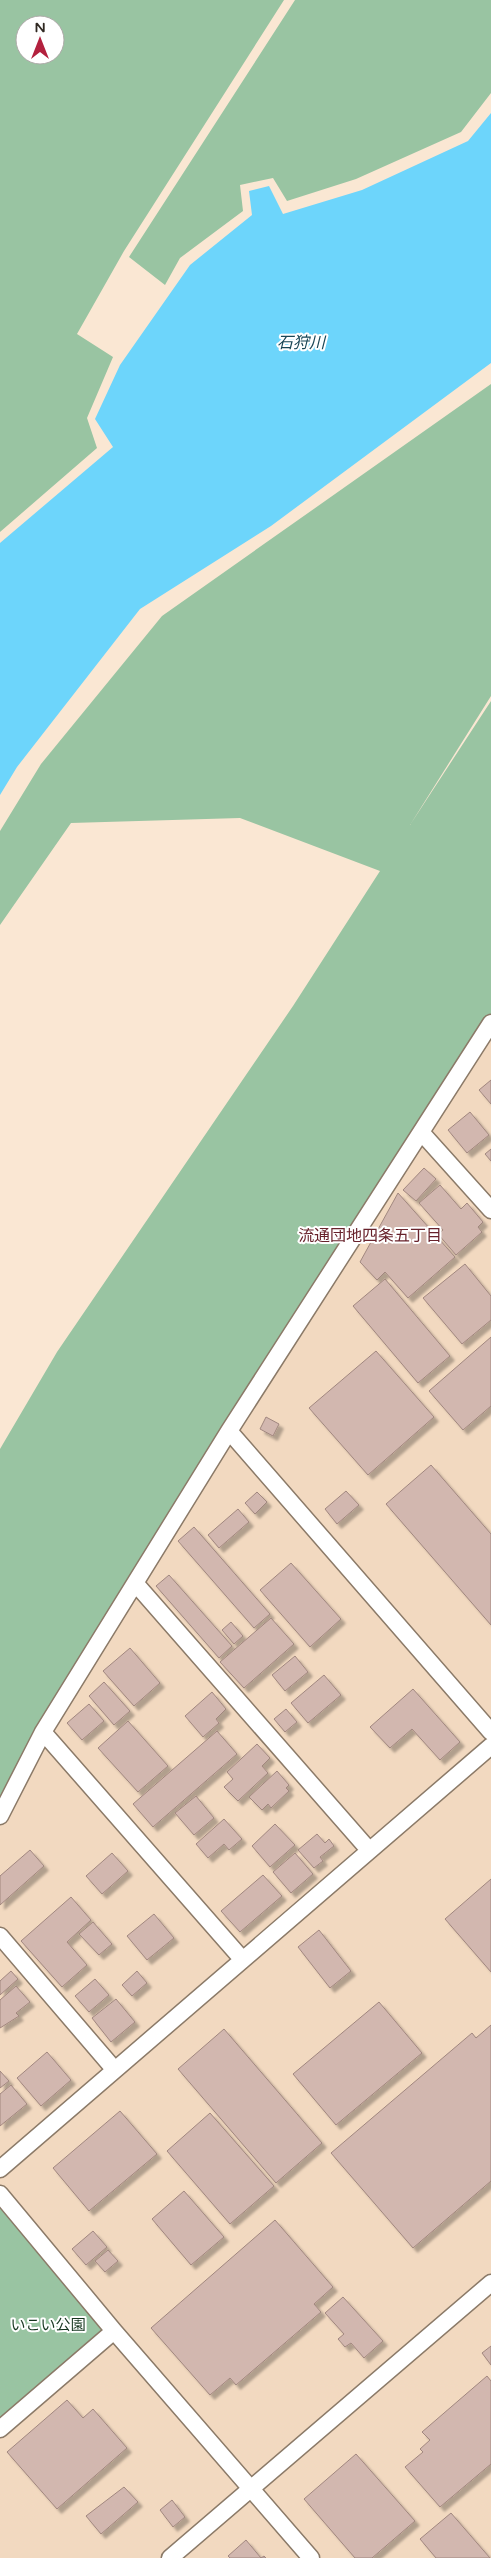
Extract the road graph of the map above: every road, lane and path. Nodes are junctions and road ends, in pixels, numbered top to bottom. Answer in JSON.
{"nodes":[{"id":1,"x":491,"y":1023,"type":"edge"},
{"id":2,"x":422,"y":1132,"type":"junction"},
{"id":3,"x":491,"y":1210,"type":"edge"},
{"id":4,"x":229,"y":1431,"type":"junction"},
{"id":5,"x":136,"y":1584,"type":"junction"},
{"id":6,"x":43,"y":1732,"type":"junction"},
{"id":7,"x":491,"y":1732,"type":"edge"},
{"id":8,"x":491,"y":1746,"type":"edge"},
{"id":9,"x":0,"y":1816,"type":"edge"},
{"id":10,"x":370,"y":1850,"type":"junction"},
{"id":11,"x":0,"y":1936,"type":"edge"},
{"id":12,"x":242,"y":1960,"type":"junction"},
{"id":13,"x":114,"y":2069,"type":"junction"},
{"id":14,"x":0,"y":2169,"type":"edge"},
{"id":15,"x":0,"y":2194,"type":"edge"},
{"id":16,"x":491,"y":2282,"type":"edge"},
{"id":17,"x":114,"y":2331,"type":"junction"},
{"id":18,"x":0,"y":2430,"type":"edge"},
{"id":19,"x":251,"y":2489,"type":"junction"},
{"id":20,"x":170,"y":2558,"type":"edge"},
{"id":21,"x":311,"y":2558,"type":"edge"}],
"edges":[{"from":1,"to":2,"type":"street"},
{"from":2,"to":3,"type":"street"},
{"from":2,"to":4,"type":"street"},
{"from":4,"to":5,"type":"street"},
{"from":4,"to":7,"type":"street"},
{"from":5,"to":6,"type":"street"},
{"from":5,"to":10,"type":"street"},
{"from":6,"to":9,"type":"street"},
{"from":6,"to":12,"type":"street"},
{"from":8,"to":10,"type":"street"},
{"from":10,"to":12,"type":"street"},
{"from":11,"to":13,"type":"street"},
{"from":12,"to":13,"type":"street"},
{"from":13,"to":14,"type":"street"},
{"from":15,"to":17,"type":"street"},
{"from":16,"to":19,"type":"street"},
{"from":17,"to":18,"type":"street"},
{"from":17,"to":19,"type":"street"},
{"from":19,"to":20,"type":"street"},
{"from":19,"to":21,"type":"street"}]}
